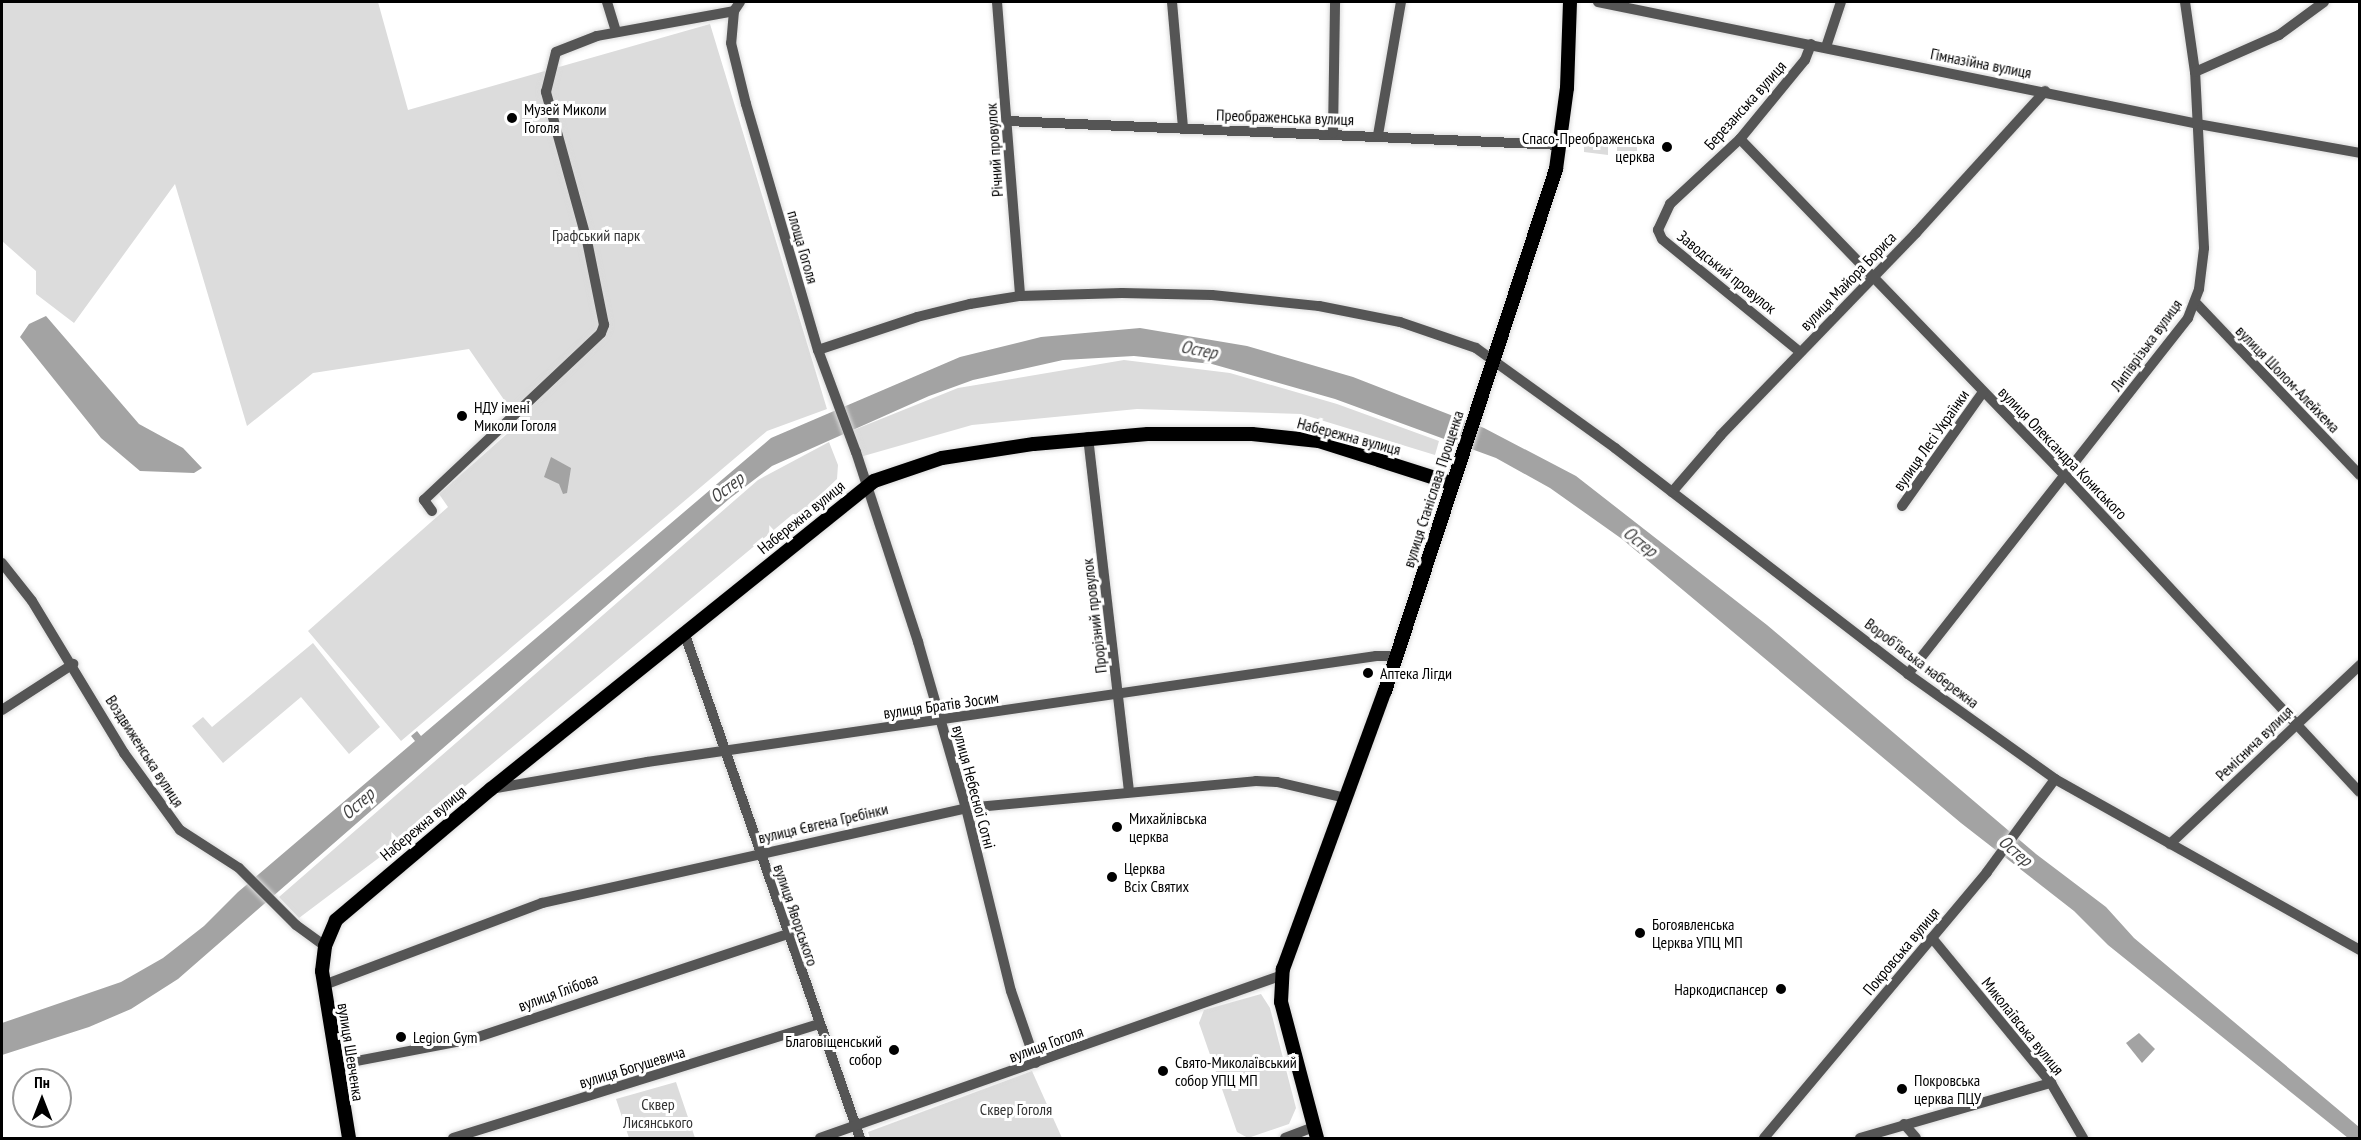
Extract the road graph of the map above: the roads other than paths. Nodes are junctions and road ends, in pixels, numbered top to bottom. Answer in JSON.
{"nodes":[{"id":1,"x":607,"y":2,"type":"edge"},
{"id":2,"x":997,"y":2,"type":"edge"},
{"id":3,"x":1172,"y":2,"type":"edge"},
{"id":4,"x":1335,"y":2,"type":"edge"},
{"id":5,"x":1401,"y":2,"type":"edge"},
{"id":6,"x":1570,"y":2,"type":"edge"},
{"id":7,"x":1598,"y":2,"type":"edge"},
{"id":8,"x":1841,"y":2,"type":"edge"},
{"id":9,"x":2185,"y":2,"type":"edge"},
{"id":10,"x":2324,"y":2,"type":"edge"},
{"id":11,"x":737,"y":6,"type":"edge"},
{"id":12,"x":616,"y":32,"type":"junction"},
{"id":13,"x":1812,"y":44,"type":"junction"},
{"id":14,"x":1826,"y":47,"type":"junction"},
{"id":15,"x":2195,"y":72,"type":"junction"},
{"id":16,"x":2045,"y":91,"type":"junction"},
{"id":17,"x":1007,"y":121,"type":"junction"},
{"id":18,"x":2198,"y":124,"type":"junction"},
{"id":19,"x":1183,"y":128,"type":"junction"},
{"id":20,"x":1333,"y":133,"type":"junction"},
{"id":21,"x":1378,"y":135,"type":"junction"},
{"id":22,"x":1740,"y":139,"type":"junction"},
{"id":23,"x":1562,"y":146,"type":"junction"},
{"id":24,"x":2360,"y":153,"type":"edge"},
{"id":25,"x":1662,"y":239,"type":"joint"},
{"id":26,"x":1874,"y":276,"type":"junction"},
{"id":27,"x":1020,"y":296,"type":"junction"},
{"id":28,"x":2195,"y":302,"type":"junction"},
{"id":29,"x":818,"y":351,"type":"junction"},
{"id":30,"x":1800,"y":352,"type":"junction"},
{"id":31,"x":1494,"y":358,"type":"junction"},
{"id":32,"x":1983,"y":392,"type":"junction"},
{"id":33,"x":1088,"y":437,"type":"junction"},
{"id":34,"x":2064,"y":474,"type":"junction"},
{"id":35,"x":2360,"y":476,"type":"edge"},
{"id":36,"x":1451,"y":483,"type":"junction"},
{"id":37,"x":867,"y":486,"type":"junction"},
{"id":38,"x":1672,"y":492,"type":"junction"},
{"id":39,"x":1902,"y":506,"type":"dead end"},
{"id":40,"x":432,"y":511,"type":"dead end"},
{"id":41,"x":2,"y":563,"type":"edge"},
{"id":42,"x":684,"y":632,"type":"junction"},
{"id":43,"x":1396,"y":656,"type":"junction"},
{"id":44,"x":73,"y":664,"type":"junction"},
{"id":45,"x":2360,"y":665,"type":"edge"},
{"id":46,"x":1908,"y":674,"type":"junction"},
{"id":47,"x":1118,"y":694,"type":"junction"},
{"id":48,"x":2,"y":710,"type":"edge"},
{"id":49,"x":941,"y":720,"type":"junction"},
{"id":50,"x":2295,"y":724,"type":"junction"},
{"id":51,"x":725,"y":752,"type":"junction"},
{"id":52,"x":2055,"y":779,"type":"junction"},
{"id":53,"x":491,"y":789,"type":"junction"},
{"id":54,"x":1129,"y":791,"type":"junction"},
{"id":55,"x":2360,"y":792,"type":"edge"},
{"id":56,"x":1346,"y":798,"type":"junction"},
{"id":57,"x":966,"y":808,"type":"junction"},
{"id":58,"x":2170,"y":844,"type":"junction"},
{"id":59,"x":759,"y":853,"type":"junction"},
{"id":60,"x":786,"y":933,"type":"junction"},
{"id":61,"x":1932,"y":938,"type":"junction"},
{"id":62,"x":325,"y":946,"type":"junction"},
{"id":63,"x":2360,"y":950,"type":"edge"},
{"id":64,"x":1281,"y":976,"type":"junction"},
{"id":65,"x":323,"y":978,"type":"junction"},
{"id":66,"x":820,"y":1024,"type":"junction"},
{"id":67,"x":1036,"y":1063,"type":"junction"},
{"id":68,"x":336,"y":1065,"type":"junction"},
{"id":69,"x":2051,"y":1083,"type":"junction"},
{"id":70,"x":1904,"y":1124,"type":"junction"},
{"id":71,"x":855,"y":1125,"type":"junction"},
{"id":72,"x":1315,"y":1133,"type":"edge"},
{"id":73,"x":349,"y":1138,"type":"edge"},
{"id":74,"x":453,"y":1138,"type":"edge"},
{"id":75,"x":820,"y":1138,"type":"edge"},
{"id":76,"x":860,"y":1138,"type":"edge"},
{"id":77,"x":1285,"y":1138,"type":"edge"},
{"id":78,"x":1764,"y":1138,"type":"edge"},
{"id":79,"x":1860,"y":1138,"type":"edge"},
{"id":80,"x":1916,"y":1138,"type":"edge"},
{"id":81,"x":2083,"y":1138,"type":"edge"}],
"edges":[{"from":1,"to":12,"type":"street"},
{"from":2,"to":17,"type":"street","name":"Річний провулок"},
{"from":3,"to":19,"type":"street"},
{"from":4,"to":20,"type":"street"},
{"from":5,"to":21,"type":"street"},
{"from":6,"to":23,"type":"main road","name":"вулиця Станіслава Прощенка"},
{"from":7,"to":13,"type":"street","name":"Гімназійна вулиця"},
{"from":8,"to":14,"type":"street"},
{"from":9,"to":15,"type":"street","name":"Липіврізька вулиця"},
{"from":10,"to":15,"type":"street"},
{"from":11,"to":12,"type":"street"},
{"from":11,"to":29,"type":"street","name":"площа Гоголя"},
{"from":12,"to":40,"type":"street"},
{"from":13,"to":14,"type":"street","name":"Гімназійна вулиця"},
{"from":13,"to":22,"type":"street","name":"Березанська вулиця"},
{"from":14,"to":16,"type":"street","name":"Гімназійна вулиця"},
{"from":15,"to":18,"type":"street","name":"Липіврізька вулиця"},
{"from":16,"to":18,"type":"street","name":"Гімназійна вулиця"},
{"from":16,"to":26,"type":"street","name":"вулиця Майора Бориса"},
{"from":17,"to":19,"type":"street","name":"Преображенська вулиця"},
{"from":17,"to":27,"type":"street","name":"Річний провулок"},
{"from":18,"to":24,"type":"street","name":"Гімназійна вулиця"},
{"from":18,"to":28,"type":"street","name":"Липіврізька вулиця"},
{"from":19,"to":20,"type":"street","name":"Преображенська вулиця"},
{"from":20,"to":21,"type":"street","name":"Преображенська вулиця"},
{"from":21,"to":23,"type":"street","name":"Преображенська вулиця"},
{"from":22,"to":25,"type":"street","name":"Березанська вулиця"},
{"from":22,"to":26,"type":"street","name":"вулиця Олександра Кониського"},
{"from":23,"to":31,"type":"main road","name":"вулиця Станіслава Прощенка"},
{"from":25,"to":30,"type":"street","name":"Заводський провулок"},
{"from":26,"to":30,"type":"street","name":"вулиця Майора Бориса"},
{"from":26,"to":32,"type":"street","name":"вулиця Олександра Кониського"},
{"from":27,"to":29,"type":"street"},
{"from":27,"to":31,"type":"street"},
{"from":28,"to":34,"type":"street","name":"Липіврізька вулиця"},
{"from":28,"to":35,"type":"street","name":"вулиця Шолом-Алейхема"},
{"from":29,"to":37,"type":"street","name":"площа Гоголя"},
{"from":30,"to":38,"type":"street","name":"вулиця Майора Бориса"},
{"from":31,"to":36,"type":"main road","name":"вулиця Станіслава Прощенка"},
{"from":31,"to":38,"type":"street","name":"Воробʼївська набережна"},
{"from":32,"to":34,"type":"street","name":"вулиця Олександра Кониського"},
{"from":32,"to":39,"type":"street","name":"вулиця Лесі Українки"},
{"from":33,"to":36,"type":"main road","name":"Набережна вулиця"},
{"from":33,"to":37,"type":"main road","name":"Набережна вулиця"},
{"from":33,"to":47,"type":"street","name":"Прорізний провулок"},
{"from":34,"to":46,"type":"street","name":"Липіврізька вулиця"},
{"from":34,"to":50,"type":"street","name":"вулиця Олександра Кониського"},
{"from":36,"to":43,"type":"main road","name":"вулиця Станіслава Прощенка"},
{"from":37,"to":42,"type":"main road","name":"Набережна вулиця"},
{"from":37,"to":49,"type":"street","name":"вулиця Небесної Сотні"},
{"from":38,"to":46,"type":"street","name":"Воробʼївська набережна"},
{"from":41,"to":44,"type":"street","name":"Воздвиженська вулиця"},
{"from":42,"to":51,"type":"street","name":"вулиця Яворського"},
{"from":42,"to":53,"type":"main road","name":"Набережна вулиця"},
{"from":43,"to":47,"type":"street","name":"вулиця Братів Зосим"},
{"from":43,"to":56,"type":"main road","name":"вулиця Станіслава Прощенка"},
{"from":44,"to":48,"type":"street"},
{"from":44,"to":62,"type":"street","name":"Воздвиженська вулиця"},
{"from":45,"to":50,"type":"street","name":"Реміснича вулиця"},
{"from":46,"to":52,"type":"street","name":"Воробʼївська набережна"},
{"from":47,"to":49,"type":"street","name":"вулиця Братів Зосим"},
{"from":47,"to":54,"type":"street","name":"Прорізний провулок"},
{"from":49,"to":51,"type":"street","name":"вулиця Братів Зосим"},
{"from":49,"to":57,"type":"street","name":"вулиця Небесної Сотні"},
{"from":50,"to":55,"type":"street","name":"вулиця Олександра Кониського"},
{"from":50,"to":58,"type":"street","name":"Реміснича вулиця"},
{"from":51,"to":53,"type":"street","name":"вулиця Братів Зосим"},
{"from":51,"to":59,"type":"street","name":"вулиця Яворського"},
{"from":52,"to":58,"type":"street","name":"Воробʼївська набережна"},
{"from":52,"to":61,"type":"street","name":"Покровська вулиця"},
{"from":53,"to":62,"type":"main road","name":"Набережна вулиця"},
{"from":54,"to":56,"type":"street","name":"вулиця Євгена Гребінки"},
{"from":54,"to":57,"type":"street","name":"вулиця Євгена Гребінки"},
{"from":56,"to":64,"type":"main road","name":"вулиця Станіслава Прощенка"},
{"from":57,"to":59,"type":"street","name":"вулиця Євгена Гребінки"},
{"from":57,"to":67,"type":"street","name":"вулиця Небесної Сотні"},
{"from":58,"to":63,"type":"street","name":"Воробʼївська набережна"},
{"from":59,"to":60,"type":"street","name":"вулиця Яворського"},
{"from":59,"to":65,"type":"street","name":"вулиця Євгена Гребінки"},
{"from":60,"to":66,"type":"street","name":"вулиця Яворського"},
{"from":60,"to":68,"type":"street","name":"вулиця Глібова"},
{"from":61,"to":69,"type":"street","name":"Миколаївська вулиця"},
{"from":61,"to":78,"type":"street","name":"Покровська вулиця"},
{"from":62,"to":65,"type":"main road","name":"Набережна вулиця"},
{"from":64,"to":67,"type":"street","name":"вулиця Гоголя"},
{"from":64,"to":72,"type":"main road"},
{"from":65,"to":68,"type":"main road","name":"вулиця Шевченка"},
{"from":66,"to":71,"type":"street","name":"вулиця Яворського"},
{"from":66,"to":74,"type":"street","name":"вулиця Богушевича"},
{"from":67,"to":71,"type":"street","name":"вулиця Гоголя"},
{"from":68,"to":73,"type":"main road","name":"вулиця Шевченка"},
{"from":69,"to":70,"type":"street"},
{"from":69,"to":81,"type":"street","name":"Миколаївська вулиця"},
{"from":70,"to":79,"type":"street"},
{"from":70,"to":80,"type":"street"},
{"from":71,"to":75,"type":"street","name":"вулиця Гоголя"},
{"from":71,"to":76,"type":"street","name":"вулиця Яворського"},
{"from":72,"to":77,"type":"street"}]}
